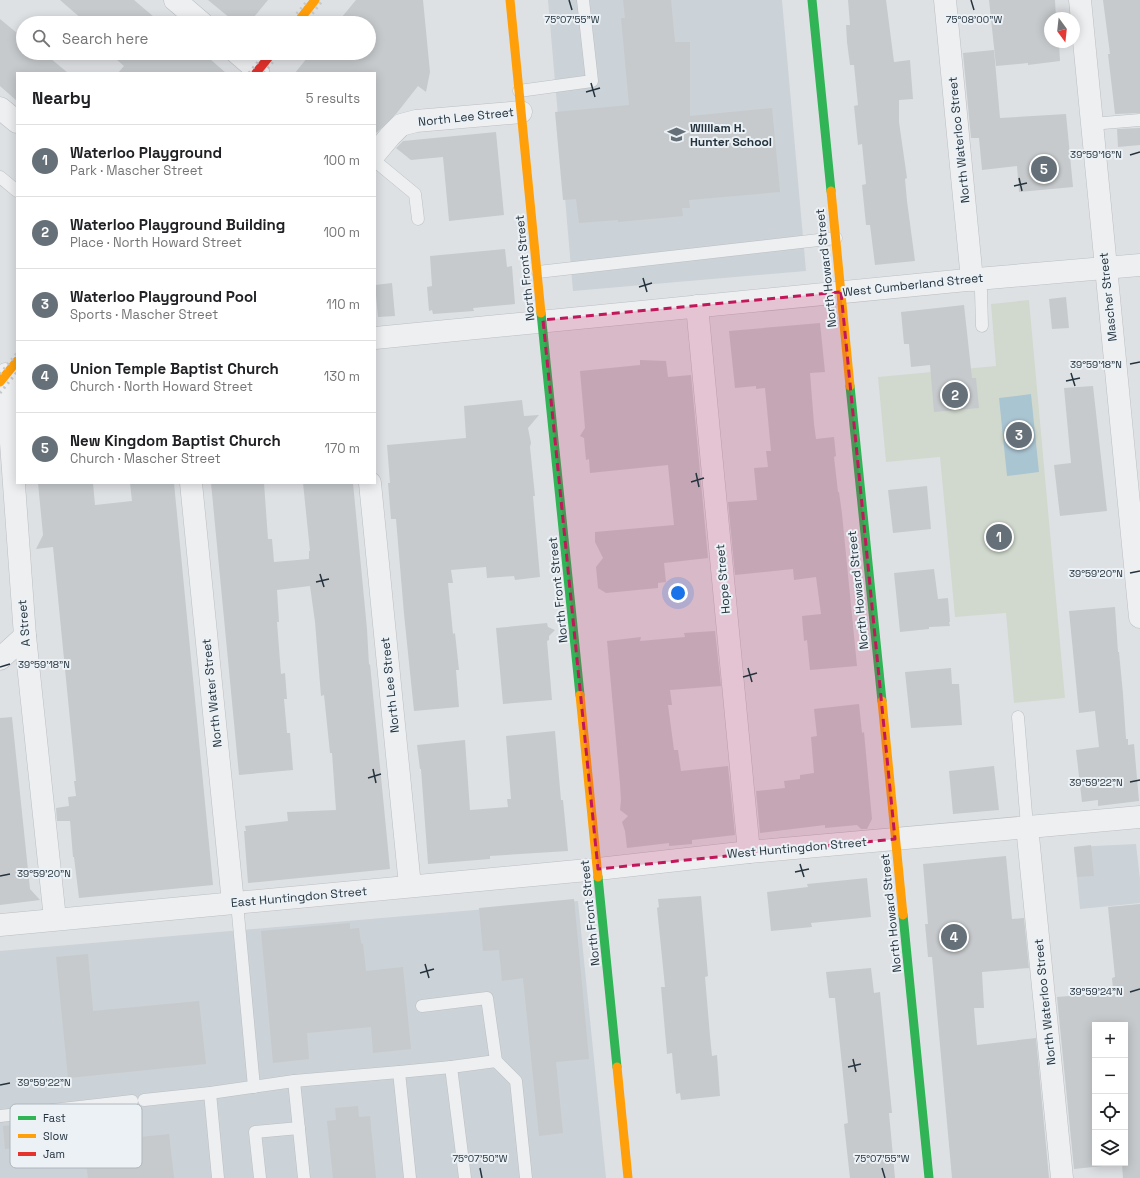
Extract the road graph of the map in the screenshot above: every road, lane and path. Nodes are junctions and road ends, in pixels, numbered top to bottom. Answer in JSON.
{"nodes":[{"id":1,"x":175,"y":0,"type":"edge"},
{"id":2,"x":315,"y":0,"type":"edge"},
{"id":3,"x":510,"y":0,"type":"edge"},
{"id":4,"x":583,"y":0,"type":"edge"},
{"id":5,"x":812,"y":0,"type":"edge"},
{"id":6,"x":945,"y":0,"type":"edge"},
{"id":7,"x":1080,"y":0,"type":"edge"},
{"id":8,"x":194,"y":16,"type":"edge"},
{"id":9,"x":302,"y":16,"type":"edge"},
{"id":10,"x":244,"y":60,"type":"edge"},
{"id":11,"x":266,"y":60,"type":"edge"},
{"id":12,"x":257,"y":72,"type":"edge"},
{"id":13,"x":520,"y":102,"type":"junction"},
{"id":14,"x":0,"y":108,"type":"edge"},
{"id":15,"x":1140,"y":120,"type":"edge"},
{"id":16,"x":16,"y":121,"type":"edge"},
{"id":17,"x":1091,"y":124,"type":"junction"},
{"id":18,"x":376,"y":153,"type":"edge"},
{"id":19,"x":376,"y":161,"type":"edge"},
{"id":20,"x":0,"y":177,"type":"edge"},
{"id":21,"x":16,"y":190,"type":"edge"},
{"id":22,"x":418,"y":219,"type":"dead end"},
{"id":23,"x":836,"y":238,"type":"junction"},
{"id":24,"x":1140,"y":265,"type":"edge"},
{"id":25,"x":1105,"y":268,"type":"junction"},
{"id":26,"x":538,"y":272,"type":"junction"},
{"id":27,"x":975,"y":279,"type":"junction"},
{"id":28,"x":841,"y":292,"type":"junction"},
{"id":29,"x":697,"y":306,"type":"junction"},
{"id":30,"x":543,"y":320,"type":"junction"},
{"id":31,"x":982,"y":326,"type":"dead end"},
{"id":32,"x":376,"y":338,"type":"edge"},
{"id":33,"x":8,"y":372,"type":"edge"},
{"id":34,"x":191,"y":484,"type":"edge"},
{"id":35,"x":370,"y":484,"type":"edge"},
{"id":36,"x":1140,"y":617,"type":"edge"},
{"id":37,"x":25,"y":636,"type":"junction"},
{"id":38,"x":0,"y":660,"type":"edge"},
{"id":39,"x":1018,"y":717,"type":"dead end"},
{"id":40,"x":1140,"y":817,"type":"edge"},
{"id":41,"x":1027,"y":826,"type":"junction"},
{"id":42,"x":895,"y":839,"type":"junction"},
{"id":43,"x":749,"y":852,"type":"junction"},
{"id":44,"x":598,"y":869,"type":"junction"},
{"id":45,"x":410,"y":886,"type":"junction"},
{"id":46,"x":235,"y":903,"type":"junction"},
{"id":47,"x":55,"y":919,"type":"junction"},
{"id":48,"x":0,"y":925,"type":"edge"},
{"id":49,"x":422,"y":1006,"type":"dead end"},
{"id":50,"x":496,"y":1061,"type":"junction"},
{"id":51,"x":452,"y":1067,"type":"junction"},
{"id":52,"x":399,"y":1072,"type":"junction"},
{"id":53,"x":294,"y":1081,"type":"junction"},
{"id":54,"x":254,"y":1087,"type":"junction"},
{"id":55,"x":210,"y":1093,"type":"junction"},
{"id":56,"x":110,"y":1104,"type":"edge"},
{"id":57,"x":10,"y":1115,"type":"edge"},
{"id":58,"x":0,"y":1116,"type":"edge"},
{"id":59,"x":299,"y":1128,"type":"junction"},
{"id":60,"x":218,"y":1178,"type":"edge"},
{"id":61,"x":260,"y":1178,"type":"edge"},
{"id":62,"x":304,"y":1178,"type":"edge"},
{"id":63,"x":410,"y":1178,"type":"edge"},
{"id":64,"x":465,"y":1178,"type":"edge"},
{"id":65,"x":526,"y":1178,"type":"edge"},
{"id":66,"x":628,"y":1178,"type":"edge"},
{"id":67,"x":929,"y":1178,"type":"edge"},
{"id":68,"x":1062,"y":1178,"type":"edge"}],
"edges":[{"from":1,"to":8,"type":"street"},
{"from":2,"to":9,"type":"street"},
{"from":3,"to":13,"type":"street","name":"North Front Street"},
{"from":4,"to":13,"type":"lane"},
{"from":5,"to":23,"type":"street","name":"North Howard Street"},
{"from":6,"to":27,"type":"street","name":"North Waterloo Street"},
{"from":7,"to":17,"type":"street","name":"Mascher Street"},
{"from":10,"to":12,"type":"street"},
{"from":11,"to":12,"type":"street"},
{"from":13,"to":18,"type":"street","name":"North Lee Street"},
{"from":13,"to":26,"type":"street","name":"North Front Street"},
{"from":14,"to":16,"type":"street"},
{"from":15,"to":17,"type":"lane"},
{"from":17,"to":25,"type":"street","name":"Mascher Street"},
{"from":19,"to":22,"type":"lane"},
{"from":20,"to":21,"type":"lane"},
{"from":23,"to":26,"type":"lane"},
{"from":23,"to":28,"type":"street","name":"North Howard Street"},
{"from":24,"to":25,"type":"street","name":"West Cumberland Street"},
{"from":25,"to":27,"type":"street","name":"West Cumberland Street"},
{"from":25,"to":36,"type":"street","name":"Mascher Street"},
{"from":26,"to":30,"type":"street","name":"North Front Street"},
{"from":27,"to":28,"type":"street","name":"West Cumberland Street"},
{"from":27,"to":31,"type":"lane","name":"North Waterloo Street"},
{"from":28,"to":29,"type":"street","name":"West Cumberland Street"},
{"from":28,"to":42,"type":"street","name":"North Howard Street"},
{"from":29,"to":30,"type":"street","name":"West Cumberland Street"},
{"from":29,"to":43,"type":"street","name":"Hope Street"},
{"from":30,"to":32,"type":"street","name":"West Cumberland Street"},
{"from":30,"to":44,"type":"street","name":"North Front Street"},
{"from":33,"to":37,"type":"street","name":"A Street"},
{"from":34,"to":46,"type":"street","name":"North Water Street"},
{"from":35,"to":45,"type":"street","name":"North Lee Street"},
{"from":37,"to":38,"type":"street"},
{"from":37,"to":47,"type":"street","name":"A Street"},
{"from":39,"to":41,"type":"lane"},
{"from":40,"to":41,"type":"street","name":"West Huntingdon Street"},
{"from":41,"to":42,"type":"street","name":"West Huntingdon Street"},
{"from":41,"to":68,"type":"street","name":"North Waterloo Street"},
{"from":42,"to":43,"type":"street","name":"West Huntingdon Street"},
{"from":42,"to":67,"type":"street","name":"North Howard Street"},
{"from":43,"to":44,"type":"street","name":"West Huntingdon Street"},
{"from":44,"to":45,"type":"street","name":"East Huntingdon Street"},
{"from":44,"to":66,"type":"street","name":"North Front Street"},
{"from":45,"to":46,"type":"street","name":"East Huntingdon Street"},
{"from":46,"to":47,"type":"street","name":"East Huntingdon Street"},
{"from":46,"to":54,"type":"lane"},
{"from":47,"to":48,"type":"street","name":"East Huntingdon Street"},
{"from":49,"to":50,"type":"lane"},
{"from":50,"to":51,"type":"lane"},
{"from":50,"to":65,"type":"lane"},
{"from":51,"to":52,"type":"lane"},
{"from":51,"to":64,"type":"lane"},
{"from":52,"to":53,"type":"lane"},
{"from":52,"to":63,"type":"lane"},
{"from":53,"to":54,"type":"lane"},
{"from":53,"to":59,"type":"lane"},
{"from":54,"to":55,"type":"lane"},
{"from":55,"to":56,"type":"lane"},
{"from":55,"to":60,"type":"lane"},
{"from":57,"to":58,"type":"lane"},
{"from":59,"to":61,"type":"lane"},
{"from":59,"to":62,"type":"lane"}]}
